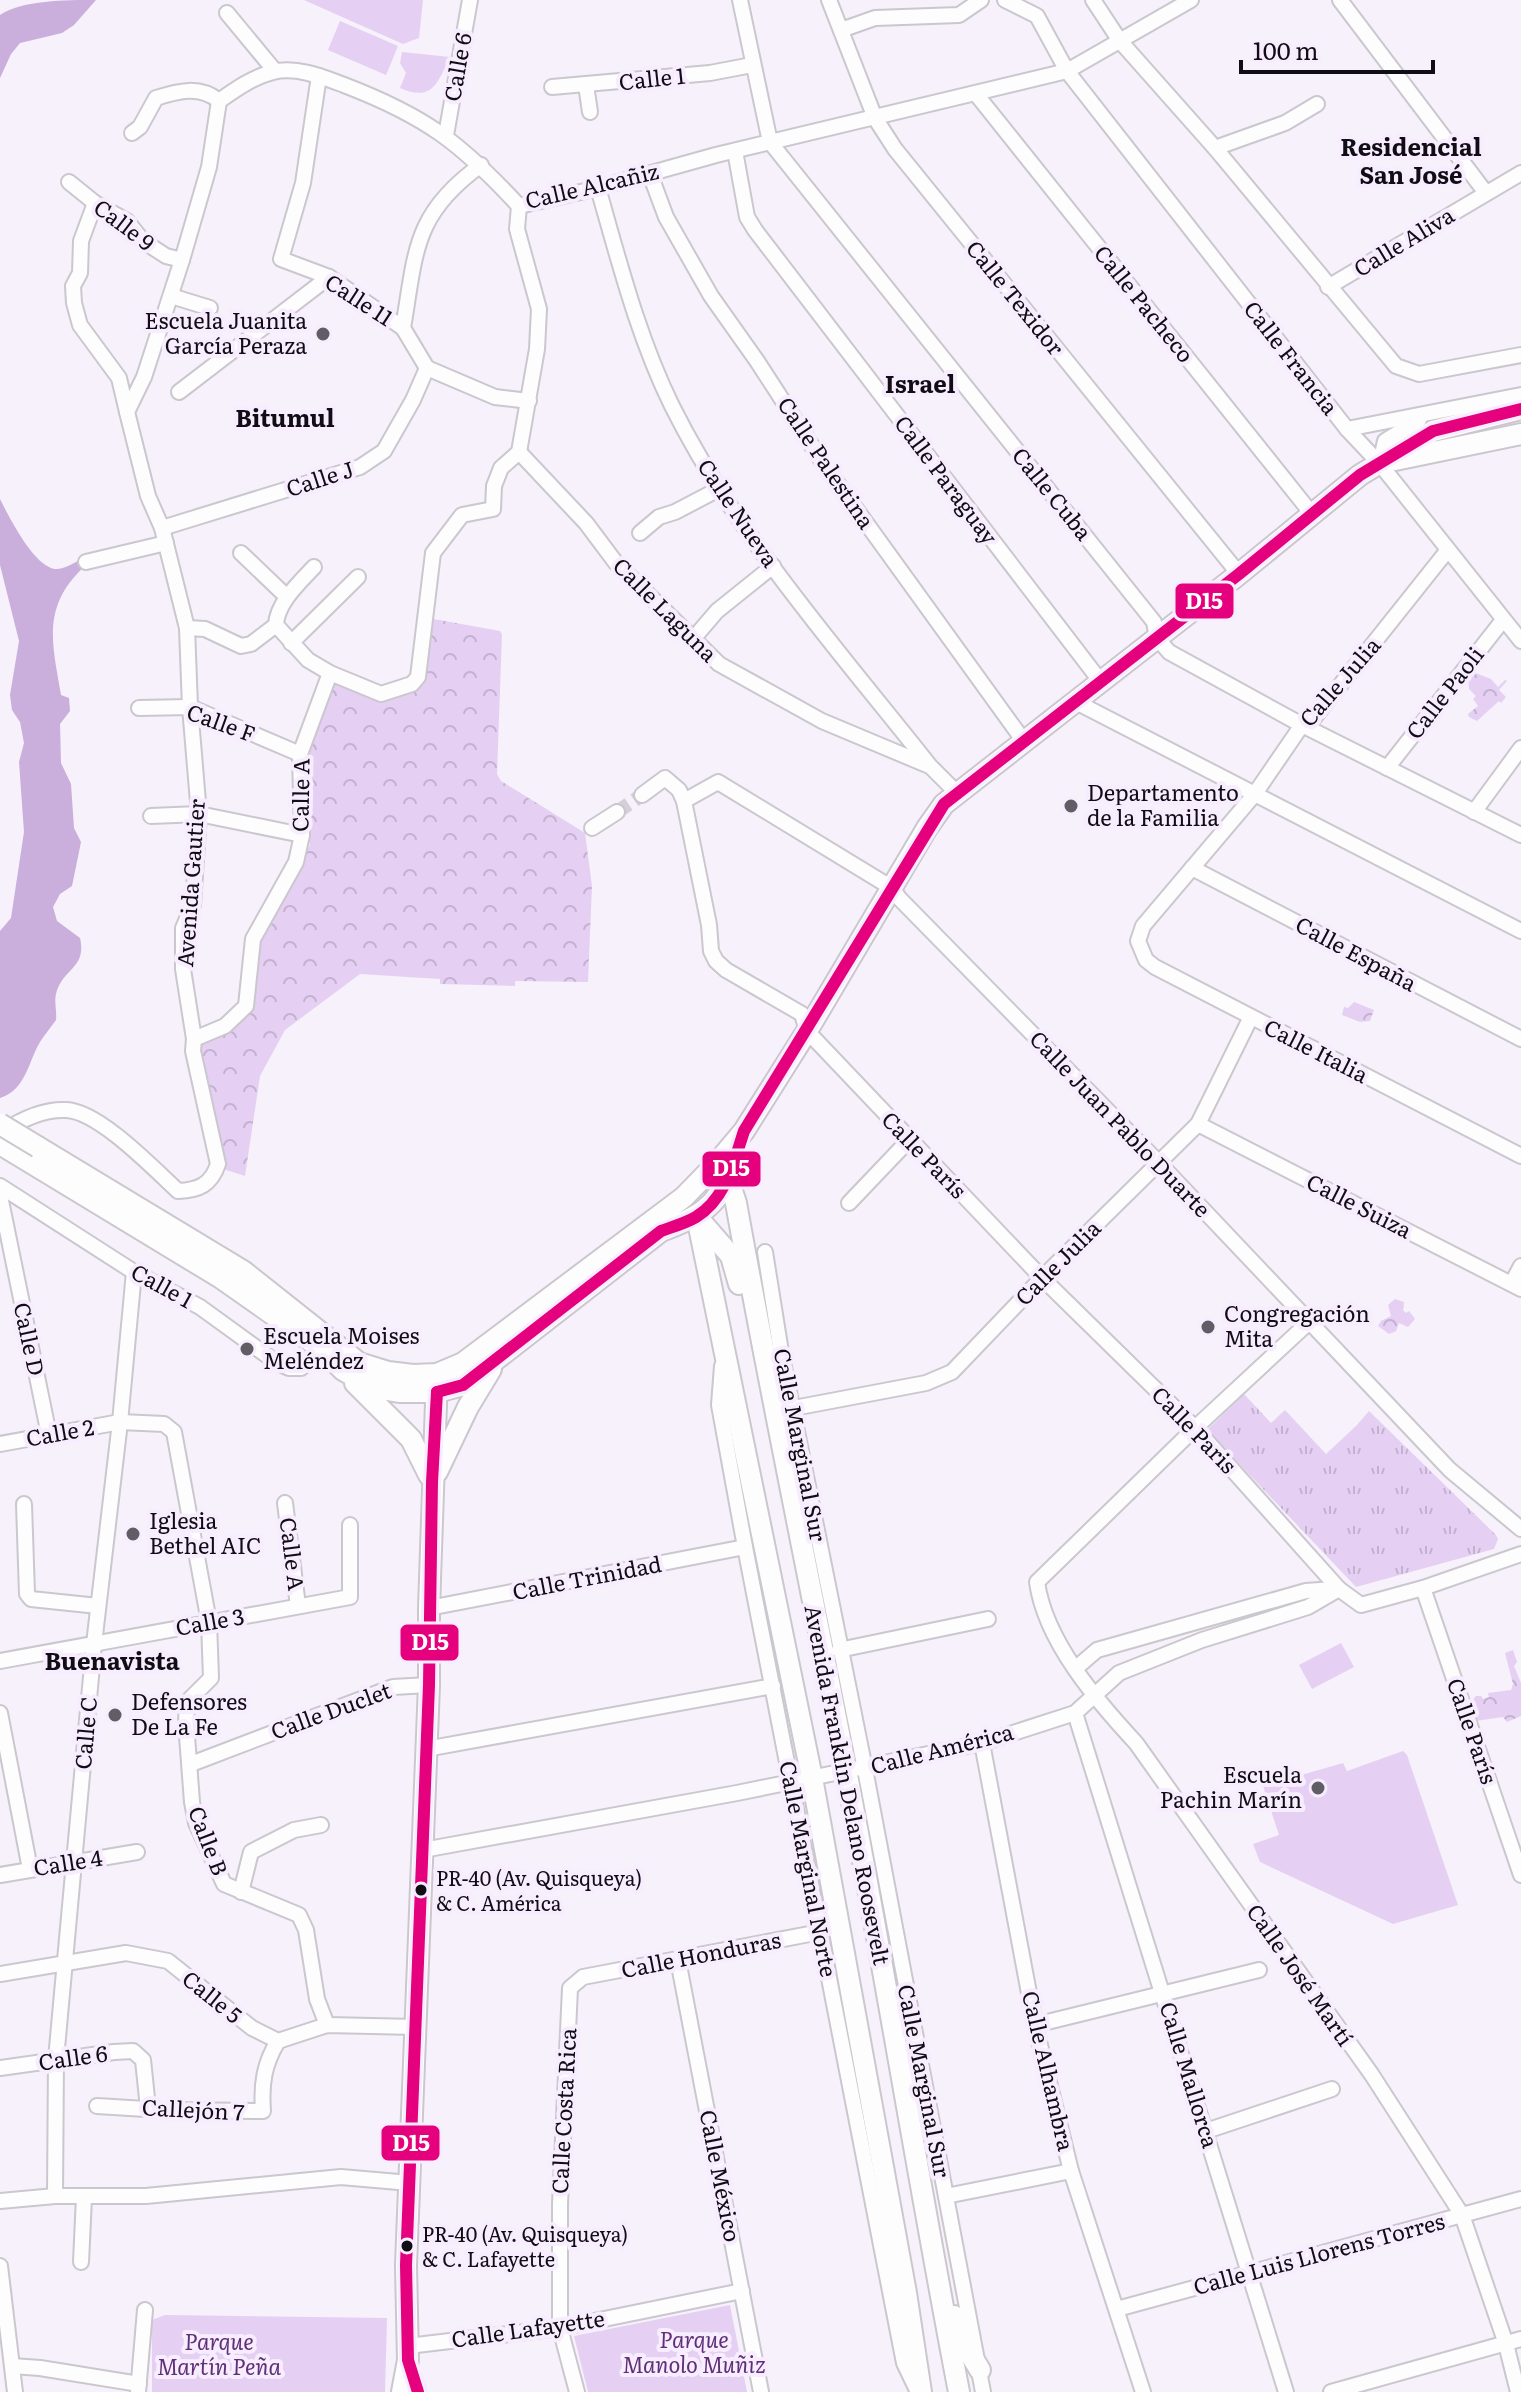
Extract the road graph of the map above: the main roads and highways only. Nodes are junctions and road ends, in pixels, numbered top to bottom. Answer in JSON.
{"nodes":[{"id":1,"x":1521,"y":409,"type":"edge"},
{"id":2,"x":1521,"y":434,"type":"edge"},
{"id":3,"x":1380,"y":464,"type":"junction"},
{"id":4,"x":0,"y":1124,"type":"edge"},
{"id":5,"x":744,"y":1131,"type":"junction"},
{"id":6,"x":0,"y":1144,"type":"edge"},
{"id":7,"x":34,"y":1154,"type":"junction"},
{"id":8,"x":728,"y":1179,"type":"junction"},
{"id":9,"x":684,"y":1197,"type":"junction"},
{"id":10,"x":697,"y":1217,"type":"junction"},
{"id":11,"x":326,"y":1345,"type":"junction"},
{"id":12,"x":772,"y":1354,"type":"junction"},
{"id":13,"x":499,"y":1358,"type":"junction"},
{"id":14,"x":343,"y":1370,"type":"junction"},
{"id":15,"x":437,"y":1383,"type":"junction"},
{"id":16,"x":432,"y":1482,"type":"junction"},
{"id":17,"x":935,"y":2272,"type":"junction"},
{"id":18,"x":980,"y":2370,"type":"road end"},
{"id":19,"x":402,"y":2392,"type":"edge"},
{"id":20,"x":920,"y":2392,"type":"edge"},
{"id":21,"x":959,"y":2392,"type":"edge"}],
"edges":[{"from":1,"to":3,"type":"main road"},
{"from":2,"to":3,"type":"main road"},
{"from":3,"to":5,"type":"main road"},
{"from":4,"to":7,"type":"main road","bridge":true},
{"from":5,"to":8,"type":"main road"},
{"from":5,"to":9,"type":"main road"},
{"from":6,"to":7,"type":"main road"},
{"from":7,"to":11,"type":"main road"},
{"from":8,"to":10,"type":"main road"},
{"from":8,"to":12,"type":"main road","name":"Avenida Franklin Delano Roosevelt"},
{"from":9,"to":10,"type":"main road"},
{"from":9,"to":15,"type":"main road"},
{"from":10,"to":12,"type":"main road"},
{"from":10,"to":13,"type":"main road"},
{"from":10,"to":20,"type":"main road","name":"Avenida Franklin Delano Roosevelt"},
{"from":11,"to":14,"type":"main road"},
{"from":11,"to":15,"type":"main road"},
{"from":12,"to":17,"type":"main road","name":"Avenida Franklin Delano Roosevelt"},
{"from":13,"to":15,"type":"main road"},
{"from":13,"to":16,"type":"main road"},
{"from":14,"to":15,"type":"main road"},
{"from":14,"to":16,"type":"main road"},
{"from":15,"to":16,"type":"main road"},
{"from":16,"to":19,"type":"main road"},
{"from":17,"to":18,"type":"main road"},
{"from":17,"to":21,"type":"main road","name":"Avenida Franklin Delano Roosevelt"}]}
